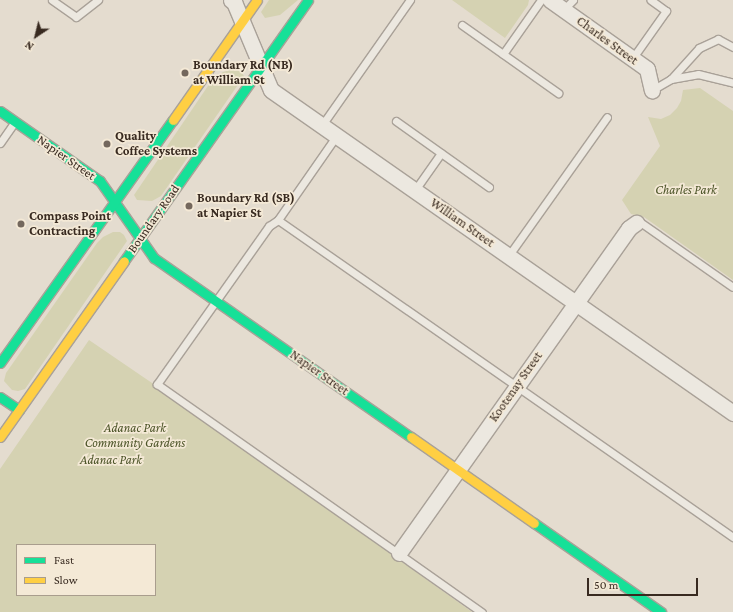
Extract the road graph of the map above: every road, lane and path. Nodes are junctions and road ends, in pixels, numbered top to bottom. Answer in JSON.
{"nodes":[{"id":1,"x":52,"y":0,"type":"edge"},
{"id":2,"x":98,"y":0,"type":"edge"},
{"id":3,"x":231,"y":0,"type":"edge"},
{"id":4,"x":257,"y":0,"type":"edge"},
{"id":5,"x":308,"y":0,"type":"edge"},
{"id":6,"x":410,"y":0,"type":"edge"},
{"id":7,"x":541,"y":0,"type":"edge"},
{"id":8,"x":550,"y":0,"type":"edge"},
{"id":9,"x":651,"y":0,"type":"edge"},
{"id":10,"x":568,"y":5,"type":"edge"},
{"id":11,"x":241,"y":22,"type":"junction"},
{"id":12,"x":462,"y":25,"type":"dead end"},
{"id":13,"x":733,"y":47,"type":"edge"},
{"id":14,"x":503,"y":54,"type":"junction"},
{"id":15,"x":632,"y":59,"type":"junction"},
{"id":16,"x":261,"y":68,"type":"junction"},
{"id":17,"x":671,"y":79,"type":"junction"},
{"id":18,"x":733,"y":83,"type":"edge"},
{"id":19,"x":652,"y":90,"type":"joint"},
{"id":20,"x":558,"y":93,"type":"dead end"},
{"id":21,"x":0,"y":111,"type":"edge"},
{"id":22,"x":606,"y":117,"type":"dead end"},
{"id":23,"x":396,"y":121,"type":"dead end"},
{"id":24,"x":15,"y":122,"type":"junction"},
{"id":25,"x":322,"y":125,"type":"junction"},
{"id":26,"x":337,"y":135,"type":"junction"},
{"id":27,"x":0,"y":143,"type":"edge"},
{"id":28,"x":441,"y":153,"type":"junction"},
{"id":29,"x":489,"y":187,"type":"dead end"},
{"id":30,"x":415,"y":190,"type":"junction"},
{"id":31,"x":115,"y":203,"type":"junction"},
{"id":32,"x":278,"y":220,"type":"junction"},
{"id":33,"x":636,"y":222,"type":"joint"},
{"id":34,"x":140,"y":239,"type":"junction"},
{"id":35,"x":509,"y":256,"type":"junction"},
{"id":36,"x":733,"y":287,"type":"edge"},
{"id":37,"x":215,"y":301,"type":"junction"},
{"id":38,"x":576,"y":302,"type":"junction"},
{"id":39,"x":0,"y":363,"type":"edge"},
{"id":40,"x":516,"y":387,"type":"junction"},
{"id":41,"x":0,"y":397,"type":"edge"},
{"id":42,"x":19,"y":410,"type":"junction"},
{"id":43,"x":733,"y":413,"type":"edge"},
{"id":44,"x":0,"y":437,"type":"edge"},
{"id":45,"x":458,"y":470,"type":"junction"},
{"id":46,"x":733,"y":537,"type":"edge"},
{"id":47,"x":399,"y":554,"type":"junction"},
{"id":48,"x":482,"y":612,"type":"edge"},
{"id":49,"x":660,"y":612,"type":"edge"}],
"edges":[{"from":1,"to":2,"type":"lane"},
{"from":3,"to":11,"type":"street","name":"William Street"},
{"from":4,"to":11,"type":"main road"},
{"from":5,"to":16,"type":"main road","name":"Boundary Road"},
{"from":6,"to":25,"type":"lane"},
{"from":7,"to":14,"type":"lane"},
{"from":8,"to":10,"type":"street","name":"Charles Street"},
{"from":9,"to":15,"type":"lane"},
{"from":10,"to":15,"type":"street","name":"Charles Street"},
{"from":11,"to":16,"type":"street","name":"William Street"},
{"from":11,"to":31,"type":"main road"},
{"from":12,"to":14,"type":"lane"},
{"from":13,"to":17,"type":"lane"},
{"from":14,"to":20,"type":"lane"},
{"from":15,"to":19,"type":"street","name":"Charles Street"},
{"from":16,"to":25,"type":"street","name":"William Street"},
{"from":16,"to":34,"type":"main road","name":"Boundary Road"},
{"from":17,"to":18,"type":"lane"},
{"from":17,"to":19,"type":"lane"},
{"from":21,"to":24,"type":"main road","name":"Napier Street"},
{"from":22,"to":35,"type":"lane"},
{"from":23,"to":28,"type":"lane"},
{"from":24,"to":27,"type":"lane"},
{"from":24,"to":31,"type":"main road","name":"Napier Street"},
{"from":25,"to":26,"type":"street","name":"William Street"},
{"from":26,"to":30,"type":"street","name":"William Street"},
{"from":26,"to":32,"type":"lane"},
{"from":28,"to":29,"type":"lane"},
{"from":28,"to":30,"type":"lane"},
{"from":30,"to":35,"type":"street","name":"William Street"},
{"from":31,"to":34,"type":"main road","name":"Napier Street"},
{"from":31,"to":39,"type":"main road"},
{"from":32,"to":37,"type":"lane"},
{"from":32,"to":40,"type":"lane"},
{"from":33,"to":36,"type":"lane"},
{"from":33,"to":38,"type":"street","name":"Kootenay Street"},
{"from":34,"to":37,"type":"main road","name":"Napier Street"},
{"from":34,"to":42,"type":"main road","name":"Boundary Road"},
{"from":35,"to":38,"type":"street","name":"William Street"},
{"from":37,"to":45,"type":"main road","name":"Napier Street"},
{"from":37,"to":47,"type":"lane"},
{"from":38,"to":40,"type":"street","name":"Kootenay Street"},
{"from":38,"to":43,"type":"street","name":"William Street"},
{"from":40,"to":45,"type":"street","name":"Kootenay Street"},
{"from":40,"to":46,"type":"lane"},
{"from":41,"to":42,"type":"main road"},
{"from":42,"to":44,"type":"main road","name":"Boundary Road"},
{"from":45,"to":47,"type":"street","name":"Kootenay Street"},
{"from":45,"to":49,"type":"main road","name":"Napier Street"},
{"from":47,"to":48,"type":"lane"}]}
